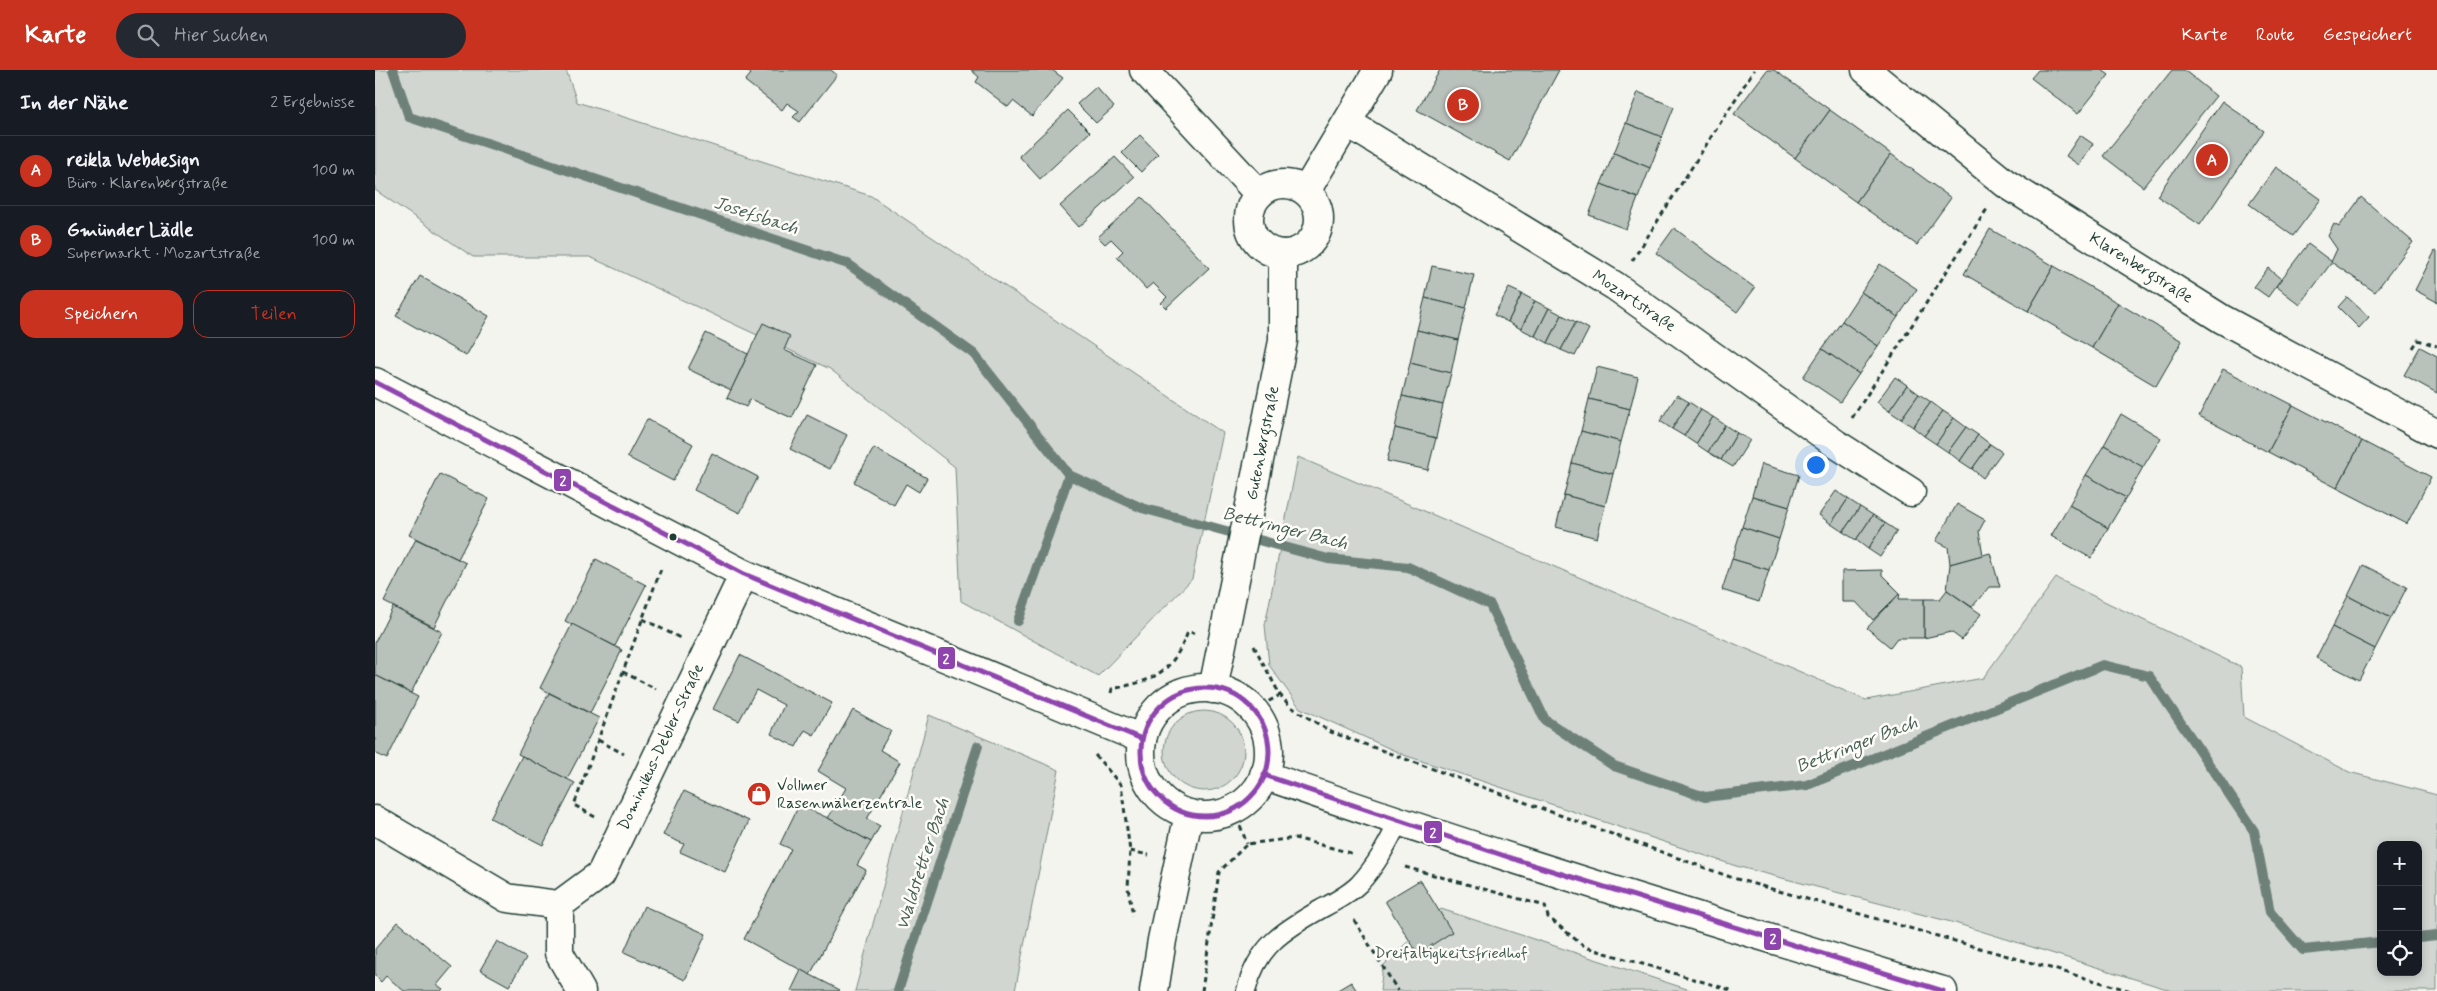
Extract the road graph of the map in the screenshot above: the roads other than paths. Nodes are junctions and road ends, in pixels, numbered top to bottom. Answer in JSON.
{"nodes":[{"id":1,"x":1143,"y":70,"type":"edge"},
{"id":2,"x":1379,"y":70,"type":"edge"},
{"id":3,"x":1866,"y":70,"type":"edge"},
{"id":4,"x":1348,"y":124,"type":"junction"},
{"id":5,"x":1306,"y":191,"type":"junction"},
{"id":6,"x":1259,"y":194,"type":"junction"},
{"id":7,"x":1283,"y":254,"type":"junction"},
{"id":8,"x":375,"y":382,"type":"edge"},
{"id":9,"x":2437,"y":434,"type":"edge"},
{"id":10,"x":1911,"y":492,"type":"dead end"},
{"id":11,"x":744,"y":574,"type":"junction"},
{"id":12,"x":1213,"y":689,"type":"junction"},
{"id":13,"x":1142,"y":739,"type":"junction"},
{"id":14,"x":1264,"y":776,"type":"junction"},
{"id":15,"x":1189,"y":814,"type":"junction"},
{"id":16,"x":375,"y":820,"type":"edge"},
{"id":17,"x":1398,"y":823,"type":"junction"},
{"id":18,"x":559,"y":905,"type":"junction"},
{"id":19,"x":581,"y":991,"type":"edge"},
{"id":20,"x":1154,"y":991,"type":"edge"},
{"id":21,"x":1246,"y":991,"type":"edge"},
{"id":22,"x":1943,"y":991,"type":"edge"}],
"edges":[{"from":1,"to":6,"type":"street"},
{"from":2,"to":4,"type":"street"},
{"from":3,"to":9,"type":"street","name":"Klarenbergstraße"},
{"from":4,"to":5,"type":"street"},
{"from":4,"to":10,"type":"street","name":"Mozartstraße"},
{"from":5,"to":6,"type":"street"},
{"from":5,"to":7,"type":"street"},
{"from":6,"to":7,"type":"street"},
{"from":7,"to":12,"type":"street","name":"Gutenbergstraße"},
{"from":8,"to":11,"type":"street"},
{"from":11,"to":13,"type":"street"},
{"from":11,"to":18,"type":"street","name":"Dominikus-Debler-Straße"},
{"from":12,"to":13,"type":"street"},
{"from":12,"to":14,"type":"street"},
{"from":13,"to":15,"type":"street"},
{"from":14,"to":15,"type":"street"},
{"from":14,"to":17,"type":"street"},
{"from":15,"to":20,"type":"street"},
{"from":16,"to":18,"type":"street"},
{"from":17,"to":21,"type":"lane"},
{"from":17,"to":22,"type":"street"},
{"from":18,"to":19,"type":"street"}]}
